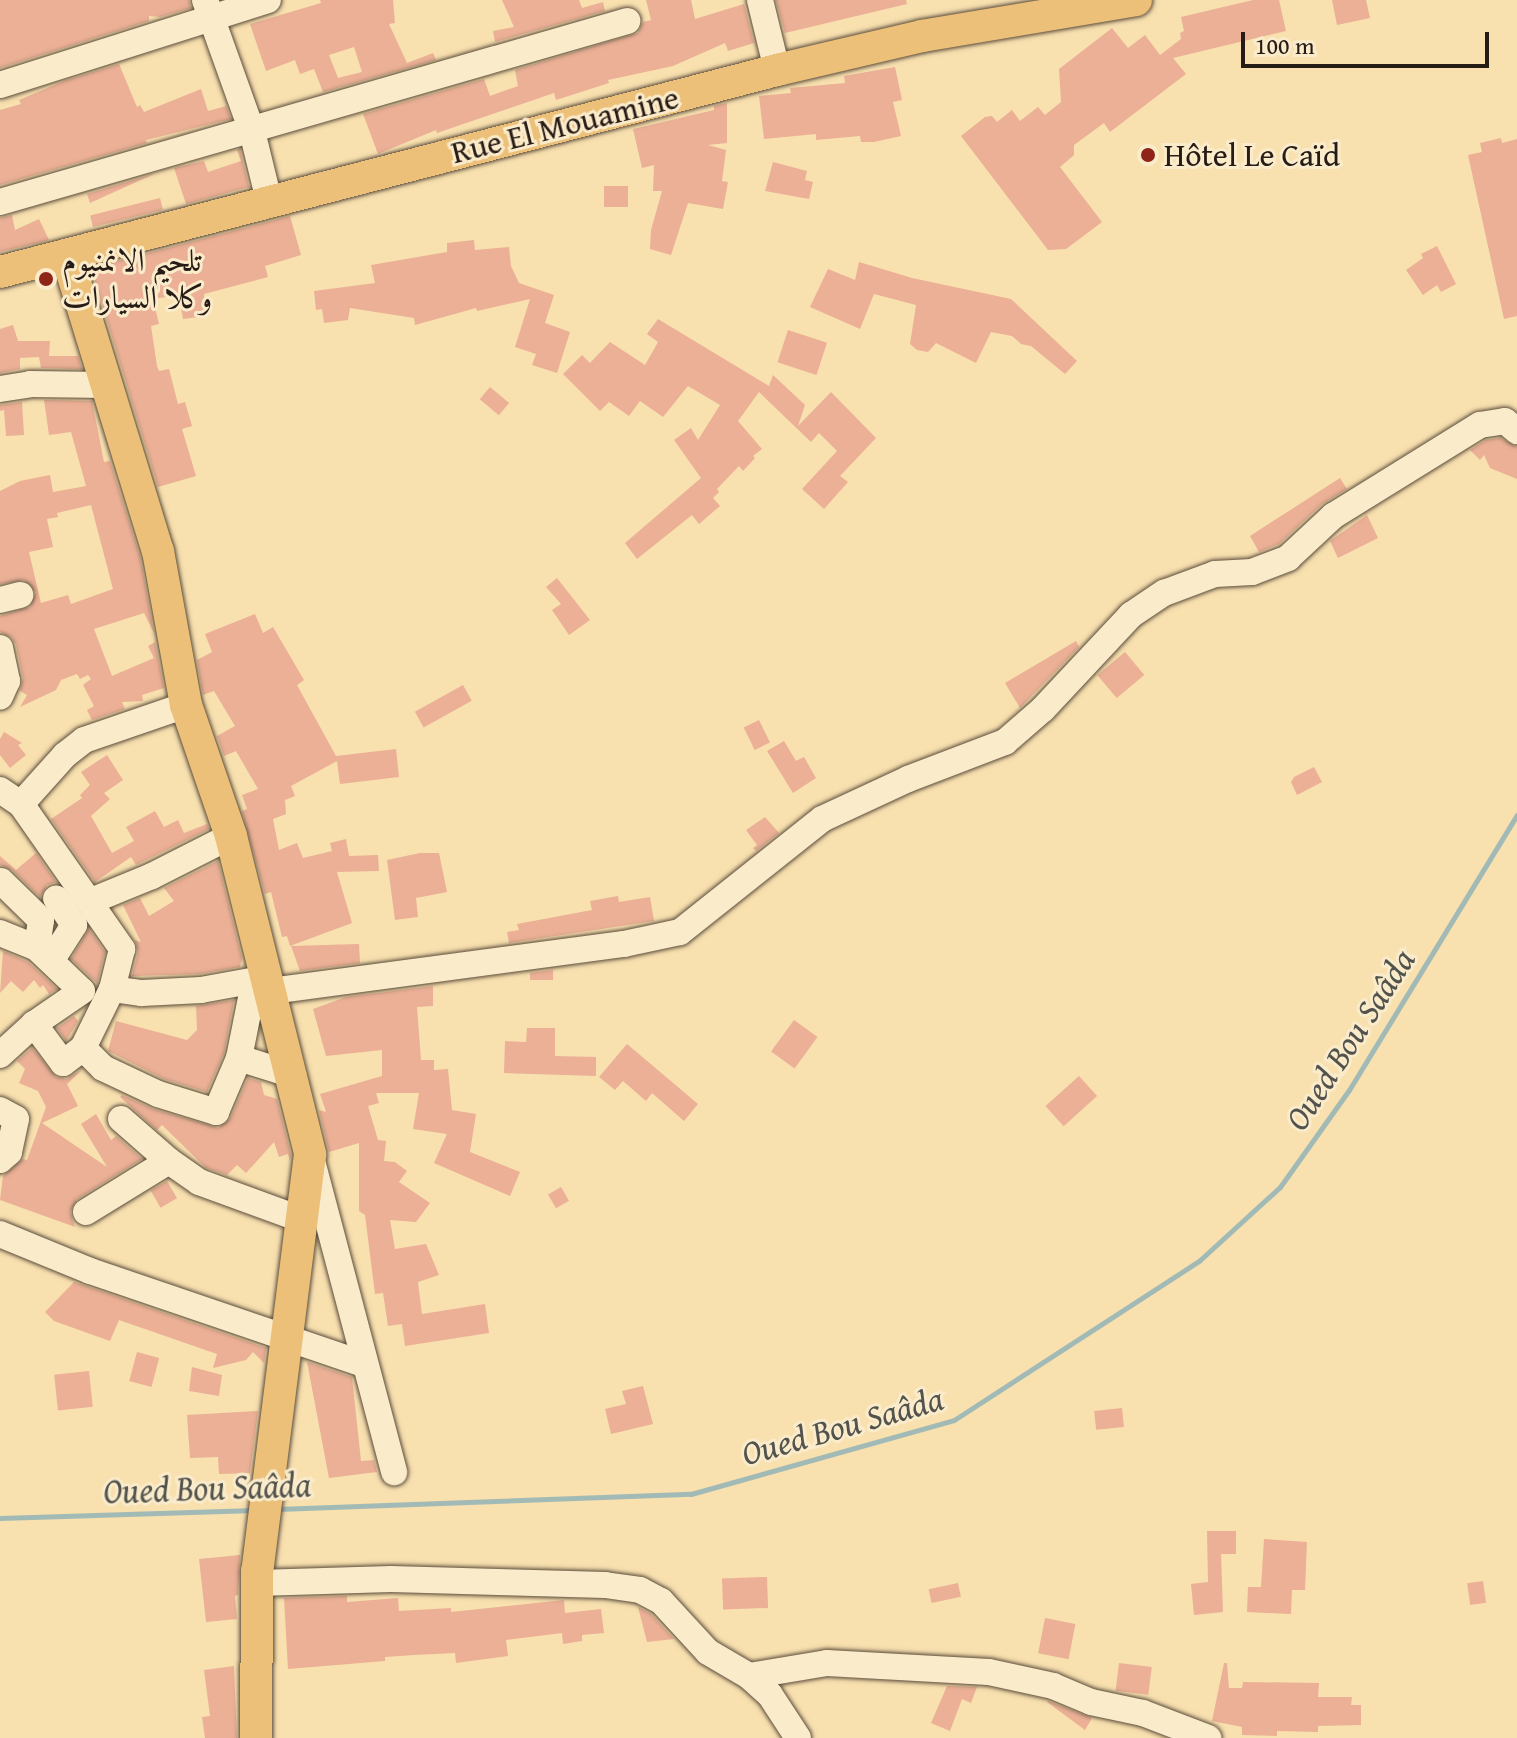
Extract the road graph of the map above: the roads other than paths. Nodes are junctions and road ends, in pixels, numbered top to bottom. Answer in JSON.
{"nodes":[{"id":1,"x":268,"y":0,"type":"edge"},
{"id":2,"x":760,"y":0,"type":"edge"},
{"id":3,"x":1136,"y":0,"type":"edge"},
{"id":4,"x":208,"y":9,"type":"edge"},
{"id":5,"x":627,"y":21,"type":"dead end"},
{"id":6,"x":777,"y":70,"type":"junction"},
{"id":7,"x":0,"y":85,"type":"edge"},
{"id":8,"x":252,"y":131,"type":"junction"},
{"id":9,"x":269,"y":201,"type":"junction"},
{"id":10,"x":0,"y":202,"type":"edge"},
{"id":11,"x":67,"y":256,"type":"junction"},
{"id":12,"x":0,"y":272,"type":"edge"},
{"id":13,"x":107,"y":385,"type":"junction"},
{"id":14,"x":0,"y":389,"type":"edge"},
{"id":15,"x":1517,"y":431,"type":"edge"},
{"id":16,"x":0,"y":648,"type":"edge"},
{"id":17,"x":0,"y":697,"type":"edge"},
{"id":18,"x":186,"y":705,"type":"junction"},
{"id":19,"x":11,"y":797,"type":"edge"},
{"id":20,"x":231,"y":836,"type":"junction"},
{"id":21,"x":1,"y":881,"type":"edge"},
{"id":22,"x":56,"y":898,"type":"dead end"},
{"id":23,"x":91,"y":901,"type":"junction"},
{"id":24,"x":0,"y":933,"type":"edge"},
{"id":25,"x":44,"y":955,"type":"junction"},
{"id":26,"x":264,"y":984,"type":"junction"},
{"id":27,"x":112,"y":989,"type":"junction"},
{"id":28,"x":34,"y":1024,"type":"junction"},
{"id":29,"x":83,"y":1048,"type":"junction"},
{"id":30,"x":1,"y":1052,"type":"edge"},
{"id":31,"x":239,"y":1058,"type":"junction"},
{"id":32,"x":293,"y":1075,"type":"junction"},
{"id":33,"x":0,"y":1110,"type":"edge"},
{"id":34,"x":121,"y":1119,"type":"dead end"},
{"id":35,"x":310,"y":1154,"type":"junction"},
{"id":36,"x":0,"y":1160,"type":"edge"},
{"id":37,"x":169,"y":1161,"type":"junction"},
{"id":38,"x":86,"y":1212,"type":"dead end"},
{"id":39,"x":300,"y":1219,"type":"junction"},
{"id":40,"x":0,"y":1234,"type":"edge"},
{"id":41,"x":289,"y":1340,"type":"junction"},
{"id":42,"x":363,"y":1364,"type":"junction"},
{"id":43,"x":394,"y":1472,"type":"dead end"},
{"id":44,"x":257,"y":1577,"type":"junction"},
{"id":45,"x":749,"y":1676,"type":"junction"},
{"id":46,"x":256,"y":1738,"type":"edge"},
{"id":47,"x":798,"y":1738,"type":"edge"},
{"id":48,"x":1208,"y":1738,"type":"edge"}],
"edges":[{"from":1,"to":4,"type":"street"},
{"from":2,"to":6,"type":"street"},
{"from":3,"to":6,"type":"main road","name":"Rue El Mouamine"},
{"from":4,"to":7,"type":"street"},
{"from":4,"to":8,"type":"street"},
{"from":5,"to":8,"type":"street"},
{"from":6,"to":9,"type":"main road","name":"Rue El Mouamine"},
{"from":8,"to":9,"type":"street"},
{"from":8,"to":10,"type":"street"},
{"from":9,"to":11,"type":"main road","name":"Rue El Mouamine"},
{"from":11,"to":12,"type":"main road","name":"Rue El Mouamine"},
{"from":11,"to":13,"type":"main road"},
{"from":13,"to":14,"type":"street"},
{"from":13,"to":18,"type":"main road"},
{"from":15,"to":26,"type":"street"},
{"from":16,"to":17,"type":"street"},
{"from":18,"to":19,"type":"street"},
{"from":18,"to":20,"type":"main road"},
{"from":19,"to":23,"type":"street"},
{"from":20,"to":23,"type":"street"},
{"from":20,"to":26,"type":"main road"},
{"from":21,"to":25,"type":"street"},
{"from":22,"to":25,"type":"street"},
{"from":23,"to":27,"type":"street"},
{"from":24,"to":25,"type":"street"},
{"from":25,"to":28,"type":"street"},
{"from":26,"to":27,"type":"street"},
{"from":26,"to":31,"type":"street"},
{"from":26,"to":32,"type":"main road"},
{"from":27,"to":29,"type":"street"},
{"from":28,"to":29,"type":"street"},
{"from":28,"to":30,"type":"street"},
{"from":29,"to":31,"type":"street"},
{"from":31,"to":32,"type":"street"},
{"from":32,"to":35,"type":"main road"},
{"from":33,"to":36,"type":"street"},
{"from":34,"to":37,"type":"street"},
{"from":35,"to":39,"type":"main road"},
{"from":35,"to":42,"type":"street"},
{"from":37,"to":38,"type":"street"},
{"from":37,"to":39,"type":"street"},
{"from":39,"to":41,"type":"main road"},
{"from":40,"to":41,"type":"street"},
{"from":41,"to":42,"type":"street"},
{"from":41,"to":44,"type":"main road"},
{"from":42,"to":43,"type":"street"},
{"from":44,"to":45,"type":"street"},
{"from":44,"to":46,"type":"main road"},
{"from":45,"to":47,"type":"street"},
{"from":45,"to":48,"type":"street"}]}
